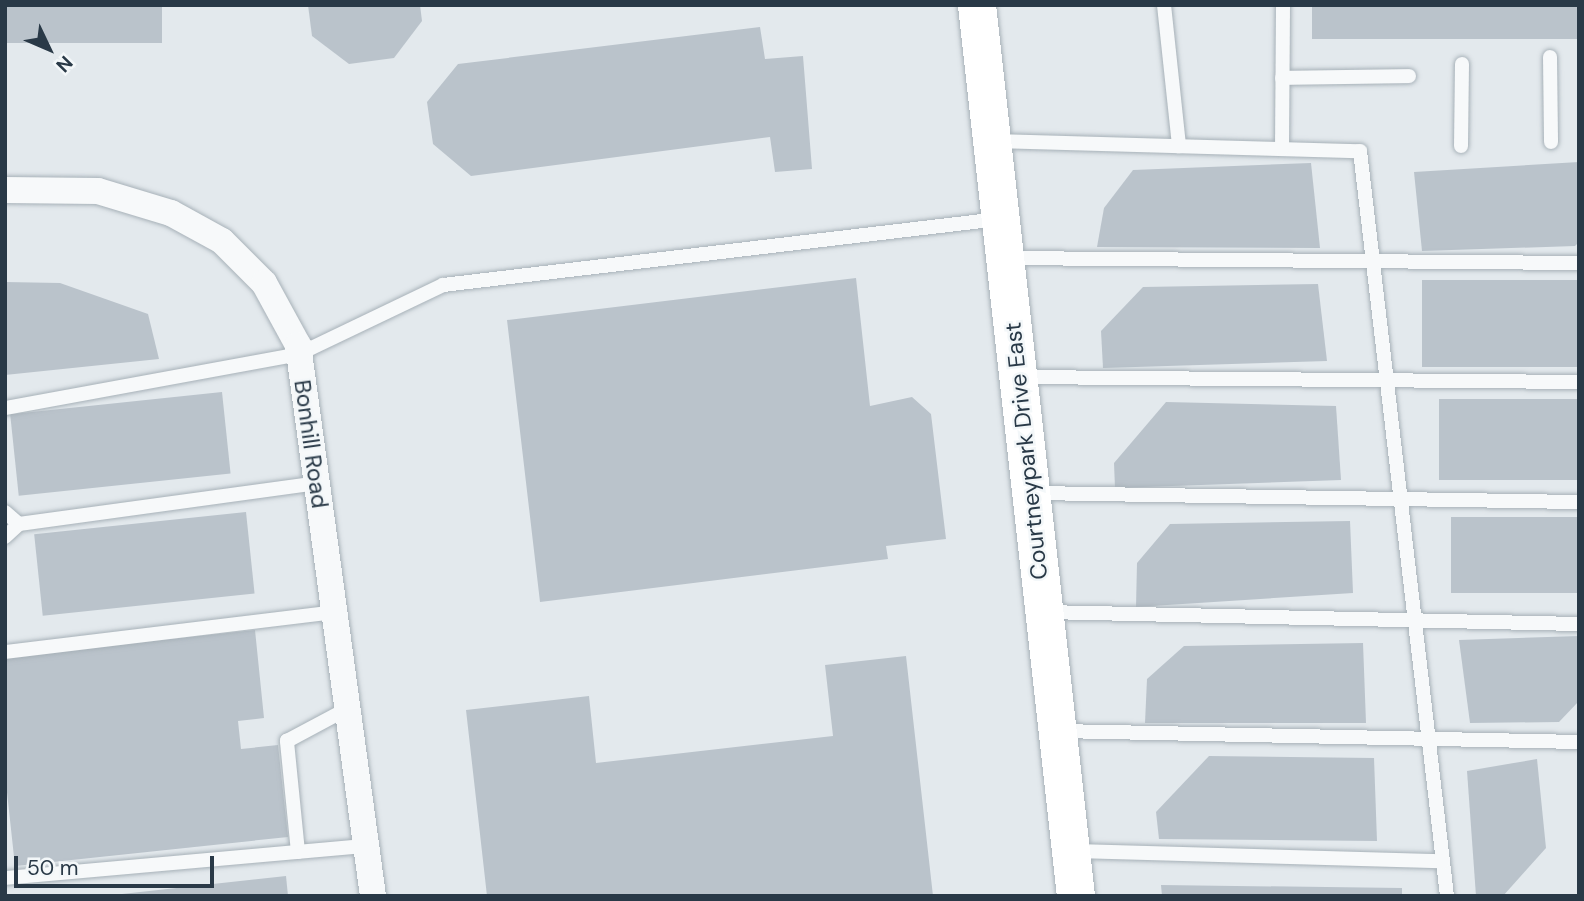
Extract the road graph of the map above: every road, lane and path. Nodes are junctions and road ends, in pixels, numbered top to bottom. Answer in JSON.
{"nodes":[{"id":1,"x":977,"y":5,"type":"edge"},
{"id":2,"x":1164,"y":5,"type":"edge"},
{"id":3,"x":1283,"y":5,"type":"edge"},
{"id":4,"x":1550,"y":57,"type":"dead end"},
{"id":5,"x":1462,"y":64,"type":"dead end"},
{"id":6,"x":1409,"y":76,"type":"dead end"},
{"id":7,"x":1282,"y":78,"type":"junction"},
{"id":8,"x":992,"y":141,"type":"junction"},
{"id":9,"x":1551,"y":142,"type":"dead end"},
{"id":10,"x":1179,"y":146,"type":"junction"},
{"id":11,"x":1461,"y":146,"type":"dead end"},
{"id":12,"x":1282,"y":149,"type":"junction"},
{"id":13,"x":5,"y":190,"type":"edge"},
{"id":14,"x":1000,"y":219,"type":"junction"},
{"id":15,"x":1005,"y":258,"type":"junction"},
{"id":16,"x":1579,"y":262,"type":"edge"},
{"id":17,"x":1373,"y":264,"type":"junction"},
{"id":18,"x":299,"y":354,"type":"junction"},
{"id":19,"x":1018,"y":377,"type":"junction"},
{"id":20,"x":1387,"y":381,"type":"junction"},
{"id":21,"x":1579,"y":382,"type":"edge"},
{"id":22,"x":5,"y":408,"type":"edge"},
{"id":23,"x":317,"y":483,"type":"junction"},
{"id":24,"x":1031,"y":493,"type":"junction"},
{"id":25,"x":1401,"y":499,"type":"junction"},
{"id":26,"x":1579,"y":502,"type":"edge"},
{"id":27,"x":5,"y":512,"type":"edge"},
{"id":28,"x":19,"y":524,"type":"junction"},
{"id":29,"x":5,"y":537,"type":"edge"},
{"id":30,"x":334,"y":612,"type":"junction"},
{"id":31,"x":1044,"y":612,"type":"junction"},
{"id":32,"x":1415,"y":619,"type":"junction"},
{"id":33,"x":1579,"y":624,"type":"edge"},
{"id":34,"x":5,"y":653,"type":"edge"},
{"id":35,"x":345,"y":710,"type":"junction"},
{"id":36,"x":1058,"y":731,"type":"junction"},
{"id":37,"x":1429,"y":739,"type":"junction"},
{"id":38,"x":1579,"y":742,"type":"edge"},
{"id":39,"x":366,"y":846,"type":"junction"},
{"id":40,"x":1071,"y":851,"type":"junction"},
{"id":41,"x":298,"y":852,"type":"junction"},
{"id":42,"x":1443,"y":861,"type":"junction"},
{"id":43,"x":5,"y":878,"type":"edge"},
{"id":44,"x":373,"y":896,"type":"edge"},
{"id":45,"x":1076,"y":896,"type":"edge"},
{"id":46,"x":1447,"y":896,"type":"edge"}],
"edges":[{"from":1,"to":8,"type":"street","name":"Courtneypark Drive East"},
{"from":2,"to":10,"type":"lane"},
{"from":3,"to":7,"type":"lane"},
{"from":4,"to":9,"type":"lane"},
{"from":5,"to":11,"type":"lane"},
{"from":6,"to":7,"type":"lane"},
{"from":7,"to":12,"type":"lane"},
{"from":8,"to":10,"type":"lane"},
{"from":8,"to":14,"type":"street","name":"Courtneypark Drive East"},
{"from":10,"to":12,"type":"lane"},
{"from":12,"to":17,"type":"lane"},
{"from":13,"to":18,"type":"street","name":"Bonhill Road"},
{"from":14,"to":15,"type":"street","name":"Courtneypark Drive East"},
{"from":14,"to":18,"type":"lane"},
{"from":15,"to":17,"type":"lane"},
{"from":15,"to":19,"type":"street","name":"Courtneypark Drive East"},
{"from":16,"to":17,"type":"lane"},
{"from":17,"to":20,"type":"lane"},
{"from":18,"to":22,"type":"lane"},
{"from":18,"to":23,"type":"street","name":"Bonhill Road"},
{"from":19,"to":20,"type":"lane"},
{"from":19,"to":24,"type":"street","name":"Courtneypark Drive East"},
{"from":20,"to":21,"type":"lane"},
{"from":20,"to":25,"type":"lane"},
{"from":23,"to":28,"type":"lane"},
{"from":23,"to":30,"type":"street","name":"Bonhill Road"},
{"from":24,"to":25,"type":"lane"},
{"from":24,"to":31,"type":"street","name":"Courtneypark Drive East"},
{"from":25,"to":26,"type":"lane"},
{"from":25,"to":32,"type":"lane"},
{"from":27,"to":28,"type":"lane"},
{"from":28,"to":29,"type":"lane"},
{"from":30,"to":34,"type":"lane"},
{"from":30,"to":35,"type":"street","name":"Bonhill Road"},
{"from":31,"to":32,"type":"lane"},
{"from":31,"to":36,"type":"street","name":"Courtneypark Drive East"},
{"from":32,"to":33,"type":"lane"},
{"from":32,"to":37,"type":"lane"},
{"from":35,"to":39,"type":"street","name":"Bonhill Road"},
{"from":35,"to":41,"type":"lane"},
{"from":36,"to":37,"type":"lane"},
{"from":36,"to":40,"type":"street","name":"Courtneypark Drive East"},
{"from":37,"to":38,"type":"lane"},
{"from":37,"to":42,"type":"lane"},
{"from":39,"to":41,"type":"lane"},
{"from":39,"to":44,"type":"street","name":"Bonhill Road"},
{"from":40,"to":42,"type":"lane"},
{"from":40,"to":45,"type":"street","name":"Courtneypark Drive East"},
{"from":41,"to":43,"type":"lane"},
{"from":42,"to":46,"type":"lane"}]}
